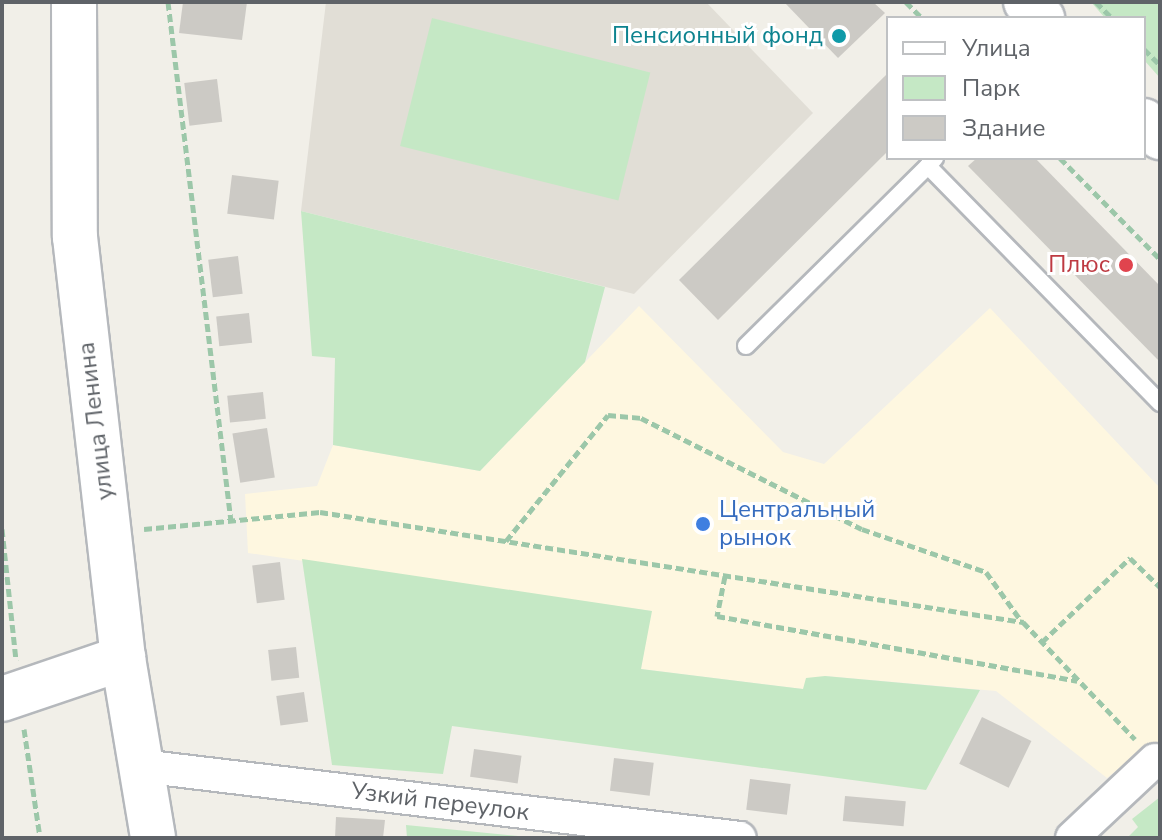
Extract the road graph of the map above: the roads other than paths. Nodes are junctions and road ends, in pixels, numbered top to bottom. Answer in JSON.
{"nodes":[{"id":1,"x":74,"y":2,"type":"edge"},
{"id":2,"x":932,"y":162,"type":"edge"},
{"id":3,"x":746,"y":346,"type":"dead end"},
{"id":4,"x":1160,"y":403,"type":"edge"},
{"id":5,"x":123,"y":658,"type":"junction"},
{"id":6,"x":2,"y":699,"type":"edge"},
{"id":7,"x":1158,"y":758,"type":"edge"},
{"id":8,"x":141,"y":766,"type":"junction"},
{"id":9,"x":596,"y":829,"type":"edge"},
{"id":10,"x":153,"y":838,"type":"edge"},
{"id":11,"x":740,"y":838,"type":"edge"},
{"id":12,"x":1072,"y":838,"type":"edge"}],
"edges":[{"from":1,"to":5,"type":"main road","name":"улица Ленина"},
{"from":2,"to":3,"type":"lane"},
{"from":2,"to":4,"type":"lane"},
{"from":5,"to":6,"type":"main road"},
{"from":5,"to":8,"type":"main road","name":"улица Ленина"},
{"from":7,"to":12,"type":"street"},
{"from":8,"to":9,"type":"street","name":"Узкий переулок"},
{"from":8,"to":10,"type":"main road","name":"улица Ленина"},
{"from":9,"to":11,"type":"street","name":"Узкий переулок"}]}
